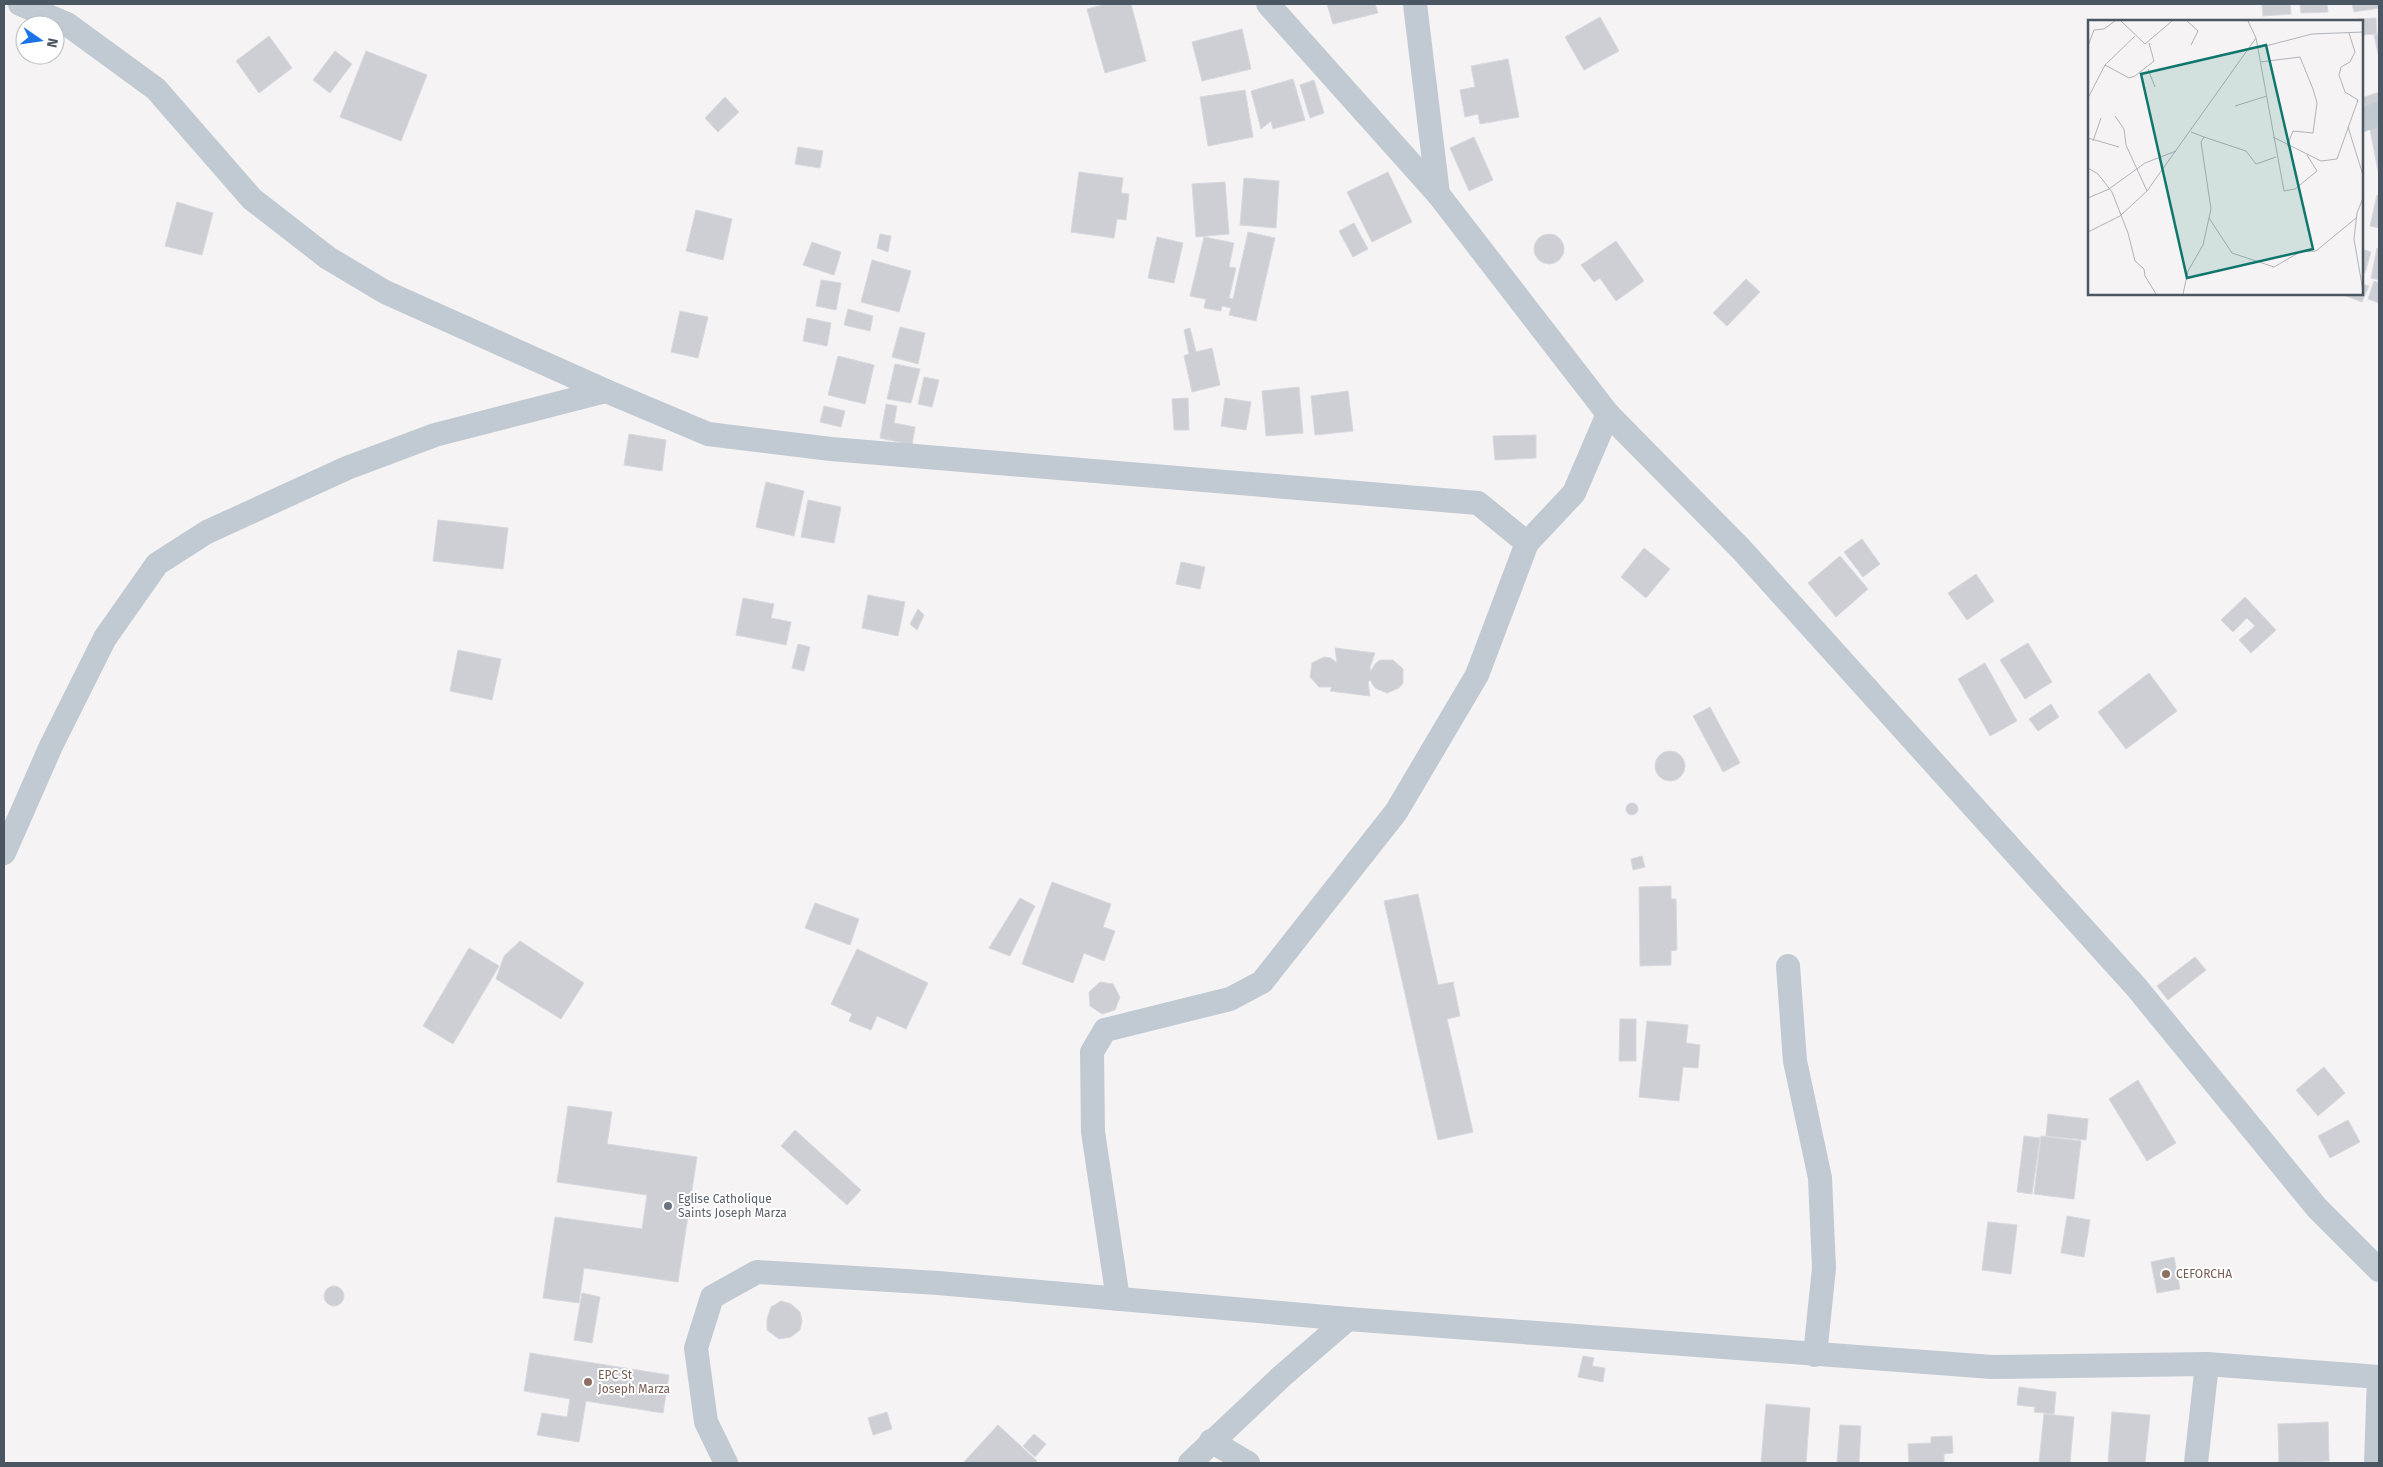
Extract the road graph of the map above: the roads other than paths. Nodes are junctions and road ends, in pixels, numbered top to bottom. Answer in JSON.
{"nodes":[{"id":1,"x":20,"y":4,"type":"edge"},
{"id":2,"x":1268,"y":4,"type":"edge"},
{"id":3,"x":1415,"y":4,"type":"edge"},
{"id":4,"x":2379,"y":114,"type":"edge"},
{"id":5,"x":2363,"y":120,"type":"edge"},
{"id":6,"x":1438,"y":194,"type":"junction"},
{"id":7,"x":606,"y":392,"type":"junction"},
{"id":8,"x":1608,"y":414,"type":"junction"},
{"id":9,"x":1527,"y":543,"type":"junction"},
{"id":10,"x":4,"y":853,"type":"edge"},
{"id":11,"x":1788,"y":966,"type":"dead end"},
{"id":12,"x":2379,"y":1270,"type":"edge"},
{"id":13,"x":1118,"y":1299,"type":"junction"},
{"id":14,"x":1348,"y":1319,"type":"junction"},
{"id":15,"x":1815,"y":1354,"type":"junction"},
{"id":16,"x":2207,"y":1364,"type":"junction"},
{"id":17,"x":2379,"y":1377,"type":"edge"},
{"id":18,"x":1211,"y":1441,"type":"junction"},
{"id":19,"x":726,"y":1463,"type":"edge"},
{"id":20,"x":1190,"y":1463,"type":"edge"},
{"id":21,"x":1248,"y":1463,"type":"edge"},
{"id":22,"x":2196,"y":1463,"type":"edge"},
{"id":23,"x":2376,"y":1463,"type":"edge"}],
"edges":[{"from":1,"to":7,"type":"street"},
{"from":2,"to":6,"type":"street"},
{"from":3,"to":6,"type":"street"},
{"from":4,"to":5,"type":"street"},
{"from":6,"to":8,"type":"street"},
{"from":7,"to":9,"type":"street"},
{"from":7,"to":10,"type":"street"},
{"from":8,"to":9,"type":"street"},
{"from":8,"to":12,"type":"street"},
{"from":9,"to":13,"type":"street"},
{"from":11,"to":15,"type":"street"},
{"from":13,"to":14,"type":"street"},
{"from":13,"to":19,"type":"street"},
{"from":14,"to":15,"type":"street"},
{"from":14,"to":18,"type":"street"},
{"from":15,"to":16,"type":"street"},
{"from":16,"to":17,"type":"street"},
{"from":16,"to":22,"type":"street"},
{"from":17,"to":23,"type":"street"},
{"from":18,"to":20,"type":"street"},
{"from":18,"to":21,"type":"street"}]}
